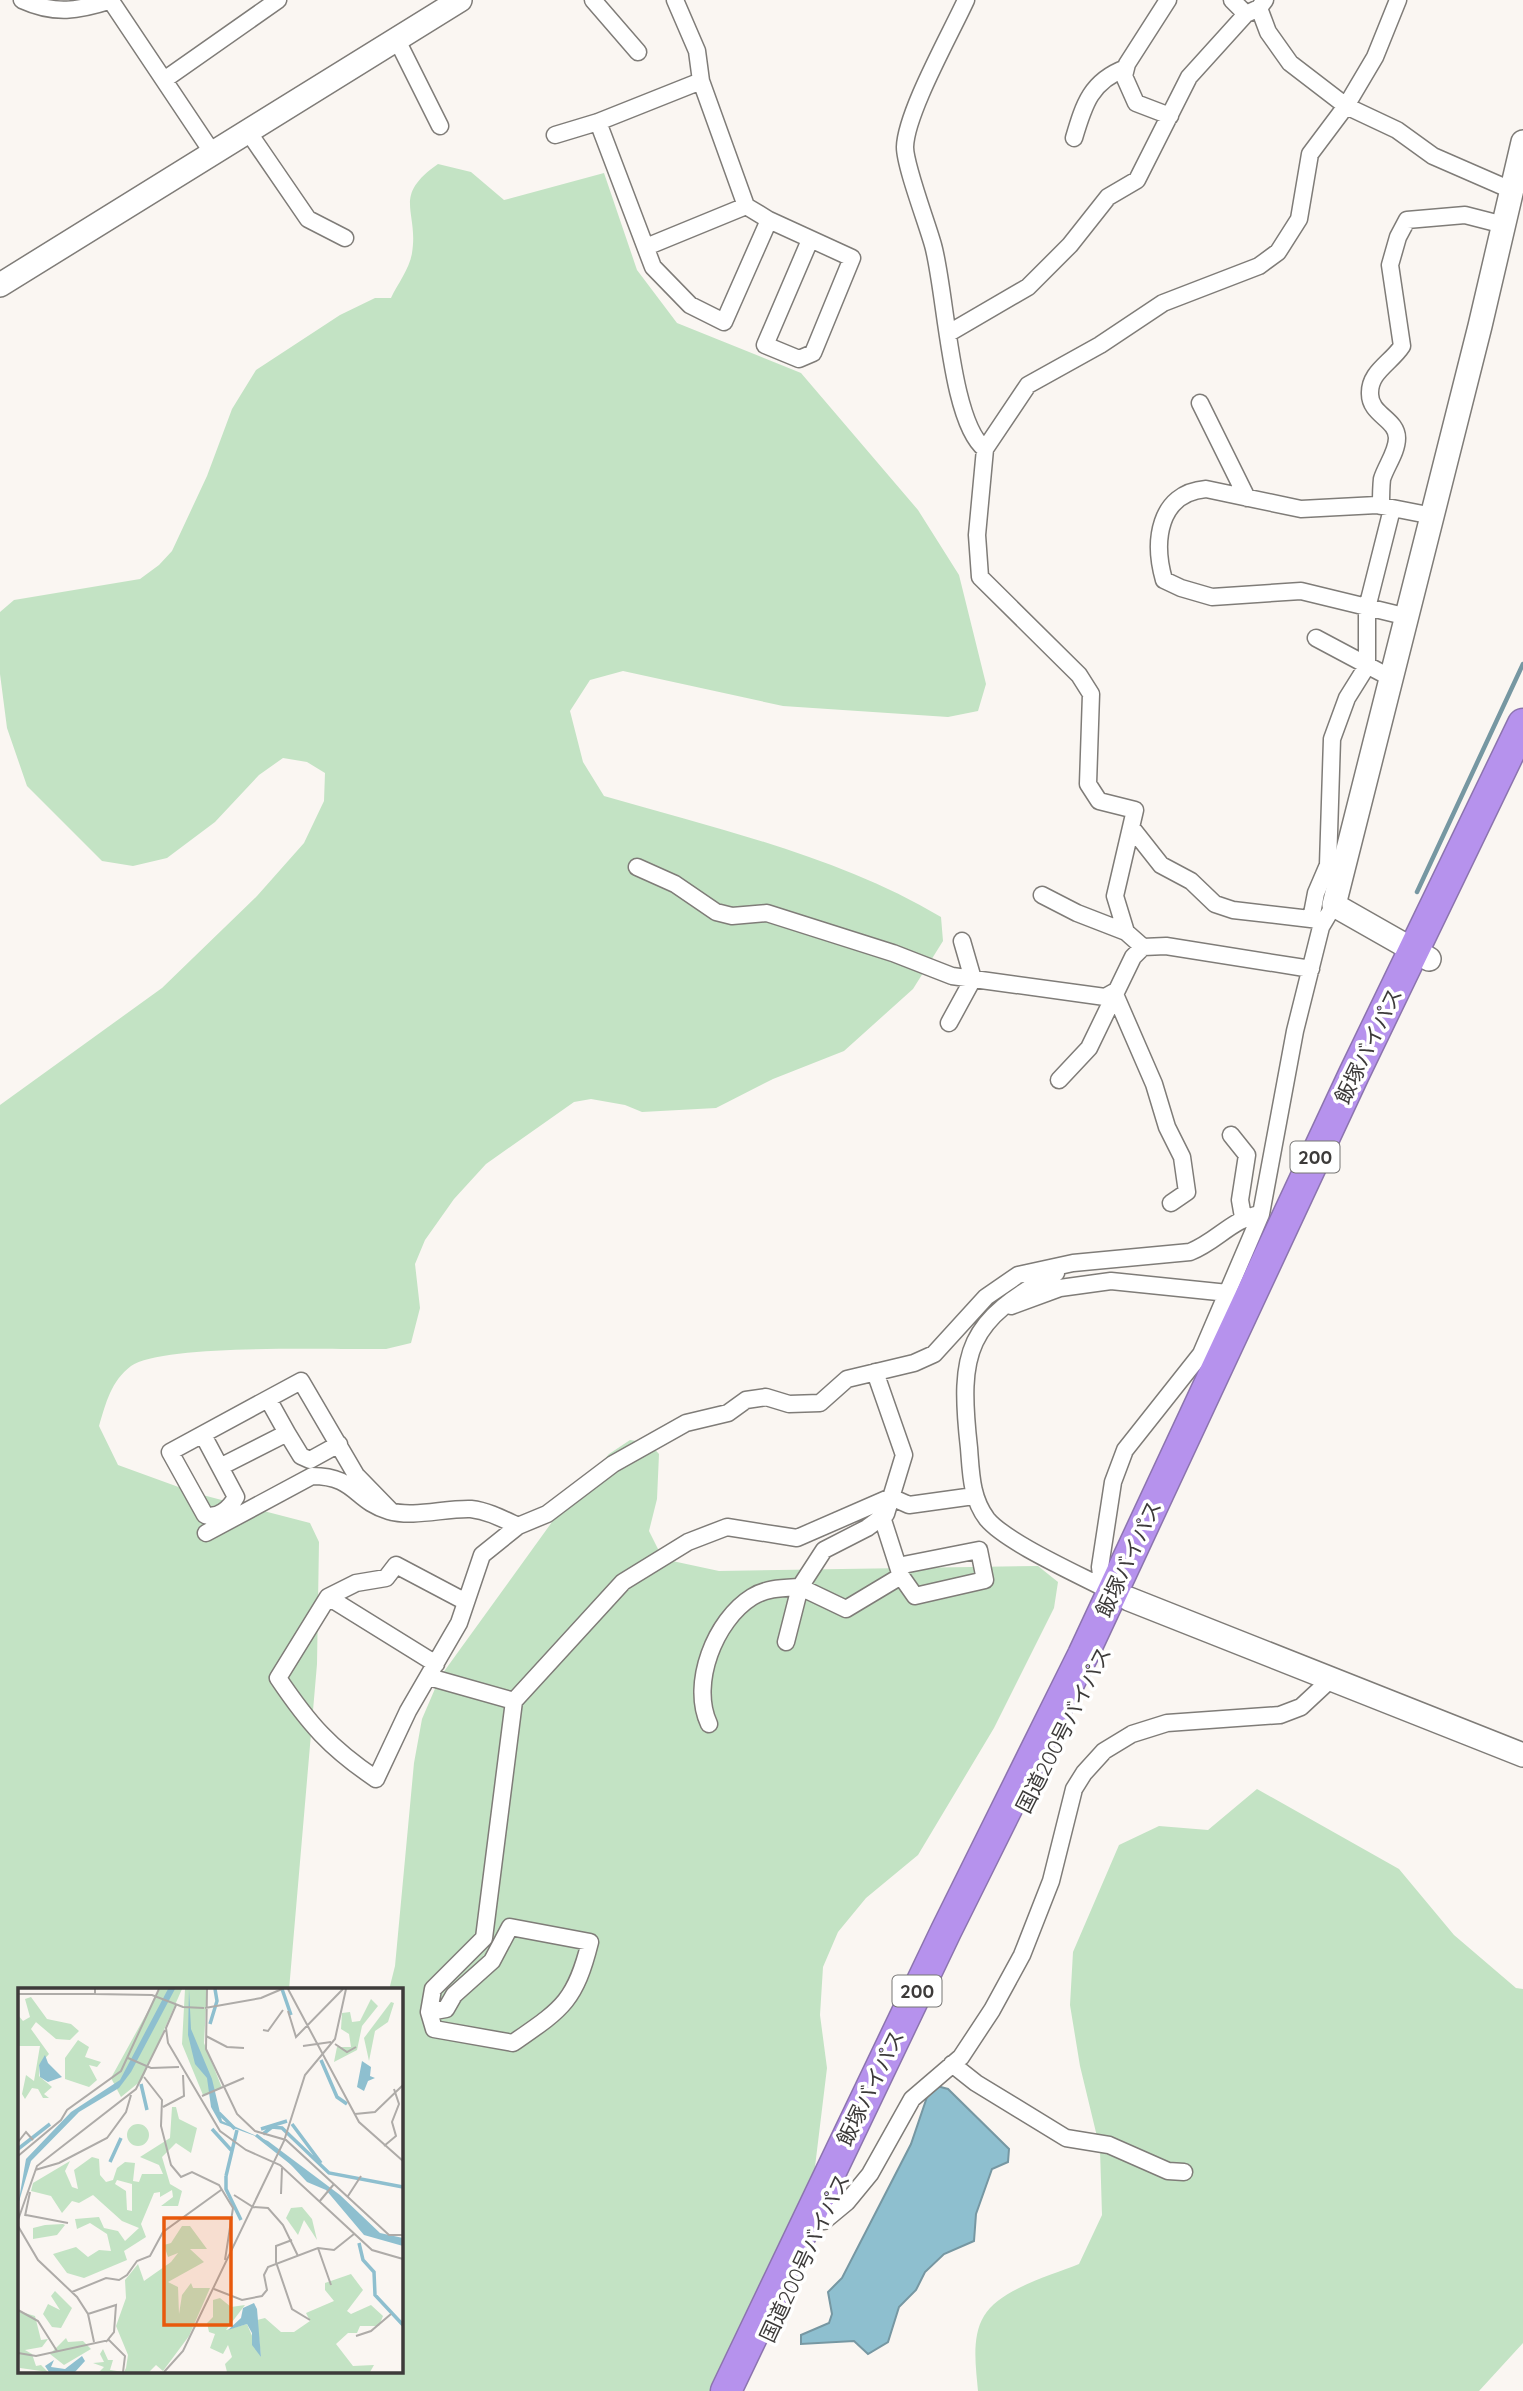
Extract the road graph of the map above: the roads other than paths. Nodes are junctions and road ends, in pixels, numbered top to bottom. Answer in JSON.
{"nodes":[{"id":1,"x":22,"y":0,"type":"edge"},
{"id":2,"x":278,"y":0,"type":"edge"},
{"id":3,"x":460,"y":0,"type":"edge"},
{"id":4,"x":593,"y":0,"type":"edge"},
{"id":5,"x":675,"y":0,"type":"edge"},
{"id":6,"x":966,"y":0,"type":"edge"},
{"id":7,"x":1168,"y":0,"type":"edge"},
{"id":8,"x":1233,"y":0,"type":"edge"},
{"id":9,"x":1398,"y":0,"type":"edge"},
{"id":10,"x":105,"y":1,"type":"edge"},
{"id":11,"x":1257,"y":7,"type":"edge"},
{"id":12,"x":397,"y":40,"type":"junction"},
{"id":13,"x":638,"y":52,"type":"dead end"},
{"id":14,"x":1126,"y":68,"type":"junction"},
{"id":15,"x":164,"y":80,"type":"junction"},
{"id":16,"x":701,"y":81,"type":"junction"},
{"id":17,"x":1346,"y":106,"type":"junction"},
{"id":18,"x":1170,"y":116,"type":"junction"},
{"id":19,"x":598,"y":122,"type":"junction"},
{"id":20,"x":440,"y":126,"type":"dead end"},
{"id":21,"x":247,"y":130,"type":"junction"},
{"id":22,"x":555,"y":135,"type":"dead end"},
{"id":23,"x":1074,"y":138,"type":"dead end"},
{"id":24,"x":1523,"y":142,"type":"edge"},
{"id":25,"x":212,"y":152,"type":"junction"},
{"id":26,"x":746,"y":206,"type":"junction"},
{"id":27,"x":1511,"y":209,"type":"edge"},
{"id":28,"x":769,"y":220,"type":"junction"},
{"id":29,"x":345,"y":238,"type":"dead end"},
{"id":30,"x":810,"y":240,"type":"junction"},
{"id":31,"x":646,"y":247,"type":"junction"},
{"id":32,"x":0,"y":285,"type":"edge"},
{"id":33,"x":948,"y":333,"type":"junction"},
{"id":34,"x":1200,"y":402,"type":"dead end"},
{"id":35,"x":985,"y":449,"type":"junction"},
{"id":36,"x":1247,"y":498,"type":"junction"},
{"id":37,"x":1386,"y":508,"type":"junction"},
{"id":38,"x":1433,"y":516,"type":"junction"},
{"id":39,"x":1367,"y":608,"type":"junction"},
{"id":40,"x":1408,"y":617,"type":"junction"},
{"id":41,"x":1315,"y":638,"type":"dead end"},
{"id":42,"x":1367,"y":666,"type":"junction"},
{"id":43,"x":1392,"y":679,"type":"junction"},
{"id":44,"x":1523,"y":724,"type":"edge"},
{"id":45,"x":1523,"y":762,"type":"edge"},
{"id":46,"x":1131,"y":827,"type":"junction"},
{"id":47,"x":636,"y":867,"type":"dead end"},
{"id":48,"x":1334,"y":873,"type":"junction"},
{"id":49,"x":1042,"y":895,"type":"dead end"},
{"id":50,"x":1323,"y":915,"type":"junction"},
{"id":51,"x":1126,"y":932,"type":"junction"},
{"id":52,"x":962,"y":941,"type":"dead end"},
{"id":53,"x":1143,"y":947,"type":"junction"},
{"id":54,"x":1422,"y":956,"type":"junction"},
{"id":55,"x":1311,"y":969,"type":"junction"},
{"id":56,"x":973,"y":979,"type":"junction"},
{"id":57,"x":1114,"y":992,"type":"junction"},
{"id":58,"x":949,"y":1023,"type":"dead end"},
{"id":59,"x":1059,"y":1080,"type":"dead end"},
{"id":60,"x":1231,"y":1135,"type":"dead end"},
{"id":61,"x":1171,"y":1203,"type":"dead end"},
{"id":62,"x":1261,"y":1214,"type":"junction"},
{"id":63,"x":1242,"y":1217,"type":"junction"},
{"id":64,"x":1073,"y":1263,"type":"junction"},
{"id":65,"x":1228,"y":1293,"type":"junction"},
{"id":66,"x":1000,"y":1311,"type":"junction"},
{"id":67,"x":875,"y":1372,"type":"junction"},
{"id":68,"x":268,"y":1399,"type":"junction"},
{"id":69,"x":287,"y":1433,"type":"junction"},
{"id":70,"x":203,"y":1435,"type":"junction"},
{"id":71,"x":339,"y":1444,"type":"junction"},
{"id":72,"x":220,"y":1467,"type":"junction"},
{"id":73,"x":974,"y":1496,"type":"junction"},
{"id":74,"x":891,"y":1497,"type":"junction"},
{"id":75,"x":392,"y":1512,"type":"junction"},
{"id":76,"x":882,"y":1517,"type":"junction"},
{"id":77,"x":518,"y":1526,"type":"junction"},
{"id":78,"x":206,"y":1534,"type":"dead end"},
{"id":79,"x":900,"y":1571,"type":"junction"},
{"id":80,"x":800,"y":1587,"type":"junction"},
{"id":81,"x":1121,"y":1596,"type":"junction"},
{"id":82,"x":328,"y":1597,"type":"junction"},
{"id":83,"x":466,"y":1602,"type":"junction"},
{"id":84,"x":786,"y":1642,"type":"dead end"},
{"id":85,"x":433,"y":1671,"type":"junction"},
{"id":86,"x":1329,"y":1680,"type":"junction"},
{"id":87,"x":514,"y":1701,"type":"junction"},
{"id":88,"x":709,"y":1724,"type":"dead end"},
{"id":89,"x":1523,"y":1755,"type":"edge"},
{"id":90,"x":429,"y":2012,"type":"junction"},
{"id":91,"x":952,"y":2064,"type":"junction"},
{"id":92,"x":1184,"y":2172,"type":"dead end"},
{"id":93,"x":824,"y":2221,"type":"junction"},
{"id":94,"x":726,"y":2391,"type":"edge"},
{"id":95,"x":743,"y":2391,"type":"edge"}],
"edges":[{"from":1,"to":10,"type":"street"},
{"from":2,"to":15,"type":"street"},
{"from":3,"to":12,"type":"street"},
{"from":4,"to":13,"type":"street"},
{"from":5,"to":16,"type":"street"},
{"from":6,"to":33,"type":"street"},
{"from":7,"to":14,"type":"street"},
{"from":8,"to":11,"type":"street"},
{"from":9,"to":17,"type":"street"},
{"from":10,"to":15,"type":"street"},
{"from":11,"to":17,"type":"street"},
{"from":11,"to":18,"type":"street"},
{"from":12,"to":20,"type":"street"},
{"from":12,"to":21,"type":"street"},
{"from":14,"to":18,"type":"street"},
{"from":14,"to":23,"type":"street"},
{"from":15,"to":25,"type":"street"},
{"from":16,"to":19,"type":"street"},
{"from":16,"to":26,"type":"street"},
{"from":17,"to":27,"type":"street"},
{"from":17,"to":35,"type":"street"},
{"from":18,"to":33,"type":"street"},
{"from":19,"to":22,"type":"street"},
{"from":19,"to":31,"type":"street"},
{"from":21,"to":25,"type":"street"},
{"from":21,"to":29,"type":"street"},
{"from":24,"to":27,"type":"street"},
{"from":25,"to":32,"type":"street"},
{"from":26,"to":28,"type":"street"},
{"from":26,"to":31,"type":"street"},
{"from":27,"to":37,"type":"street"},
{"from":27,"to":38,"type":"street"},
{"from":28,"to":30,"type":"street"},
{"from":28,"to":31,"type":"street"},
{"from":30,"to":30,"type":"street"},
{"from":33,"to":35,"type":"street"},
{"from":34,"to":36,"type":"street"},
{"from":35,"to":46,"type":"street"},
{"from":36,"to":37,"type":"street"},
{"from":36,"to":39,"type":"street"},
{"from":37,"to":38,"type":"street"},
{"from":37,"to":39,"type":"street"},
{"from":38,"to":40,"type":"street"},
{"from":39,"to":40,"type":"street"},
{"from":39,"to":42,"type":"street"},
{"from":40,"to":43,"type":"street"},
{"from":41,"to":42,"type":"street"},
{"from":42,"to":43,"type":"street"},
{"from":42,"to":48,"type":"street"},
{"from":43,"to":48,"type":"street"},
{"from":44,"to":54,"type":"highway","number":"200"},
{"from":45,"to":54,"type":"highway","name":"国道200号バイパス","number":"200"},
{"from":46,"to":50,"type":"street"},
{"from":46,"to":51,"type":"street"},
{"from":47,"to":56,"type":"street"},
{"from":48,"to":50,"type":"street"},
{"from":49,"to":51,"type":"street"},
{"from":50,"to":54,"type":"street"},
{"from":50,"to":55,"type":"street"},
{"from":51,"to":53,"type":"street"},
{"from":52,"to":56,"type":"street"},
{"from":53,"to":55,"type":"street"},
{"from":53,"to":57,"type":"street"},
{"from":54,"to":81,"type":"highway","name":"国道200号バイパス","number":"200"},
{"from":55,"to":62,"type":"street"},
{"from":56,"to":57,"type":"street"},
{"from":56,"to":58,"type":"street"},
{"from":57,"to":59,"type":"street"},
{"from":57,"to":61,"type":"street"},
{"from":60,"to":63,"type":"street"},
{"from":62,"to":63,"type":"street"},
{"from":62,"to":65,"type":"street"},
{"from":63,"to":64,"type":"street"},
{"from":64,"to":66,"type":"street"},
{"from":64,"to":67,"type":"street"},
{"from":65,"to":66,"type":"street"},
{"from":65,"to":81,"type":"street"},
{"from":66,"to":73,"type":"street"},
{"from":67,"to":74,"type":"street"},
{"from":67,"to":77,"type":"street"},
{"from":68,"to":69,"type":"street"},
{"from":68,"to":70,"type":"street"},
{"from":68,"to":71,"type":"street"},
{"from":69,"to":71,"type":"street"},
{"from":69,"to":72,"type":"street"},
{"from":70,"to":72,"type":"street"},
{"from":70,"to":72,"type":"street"},
{"from":71,"to":75,"type":"street"},
{"from":73,"to":74,"type":"street"},
{"from":73,"to":81,"type":"street"},
{"from":74,"to":76,"type":"street"},
{"from":74,"to":87,"type":"street"},
{"from":75,"to":77,"type":"street"},
{"from":75,"to":78,"type":"street"},
{"from":76,"to":79,"type":"street"},
{"from":76,"to":80,"type":"street"},
{"from":77,"to":83,"type":"street"},
{"from":79,"to":79,"type":"street"},
{"from":79,"to":80,"type":"street"},
{"from":80,"to":84,"type":"street"},
{"from":80,"to":88,"type":"street"},
{"from":81,"to":86,"type":"street"},
{"from":81,"to":93,"type":"highway","name":"国道200号バイパス","number":"200"},
{"from":81,"to":94,"type":"highway","name":"飯塚バイパス","number":"200"},
{"from":82,"to":83,"type":"street"},
{"from":82,"to":85,"type":"street"},
{"from":82,"to":85,"type":"street"},
{"from":83,"to":85,"type":"street"},
{"from":85,"to":87,"type":"street"},
{"from":86,"to":89,"type":"street"},
{"from":86,"to":91,"type":"street"},
{"from":87,"to":90,"type":"street"},
{"from":90,"to":90,"type":"street"},
{"from":91,"to":92,"type":"street"},
{"from":91,"to":93,"type":"street"},
{"from":93,"to":95,"type":"highway","name":"国道200号バイパス","number":"200"}]}
